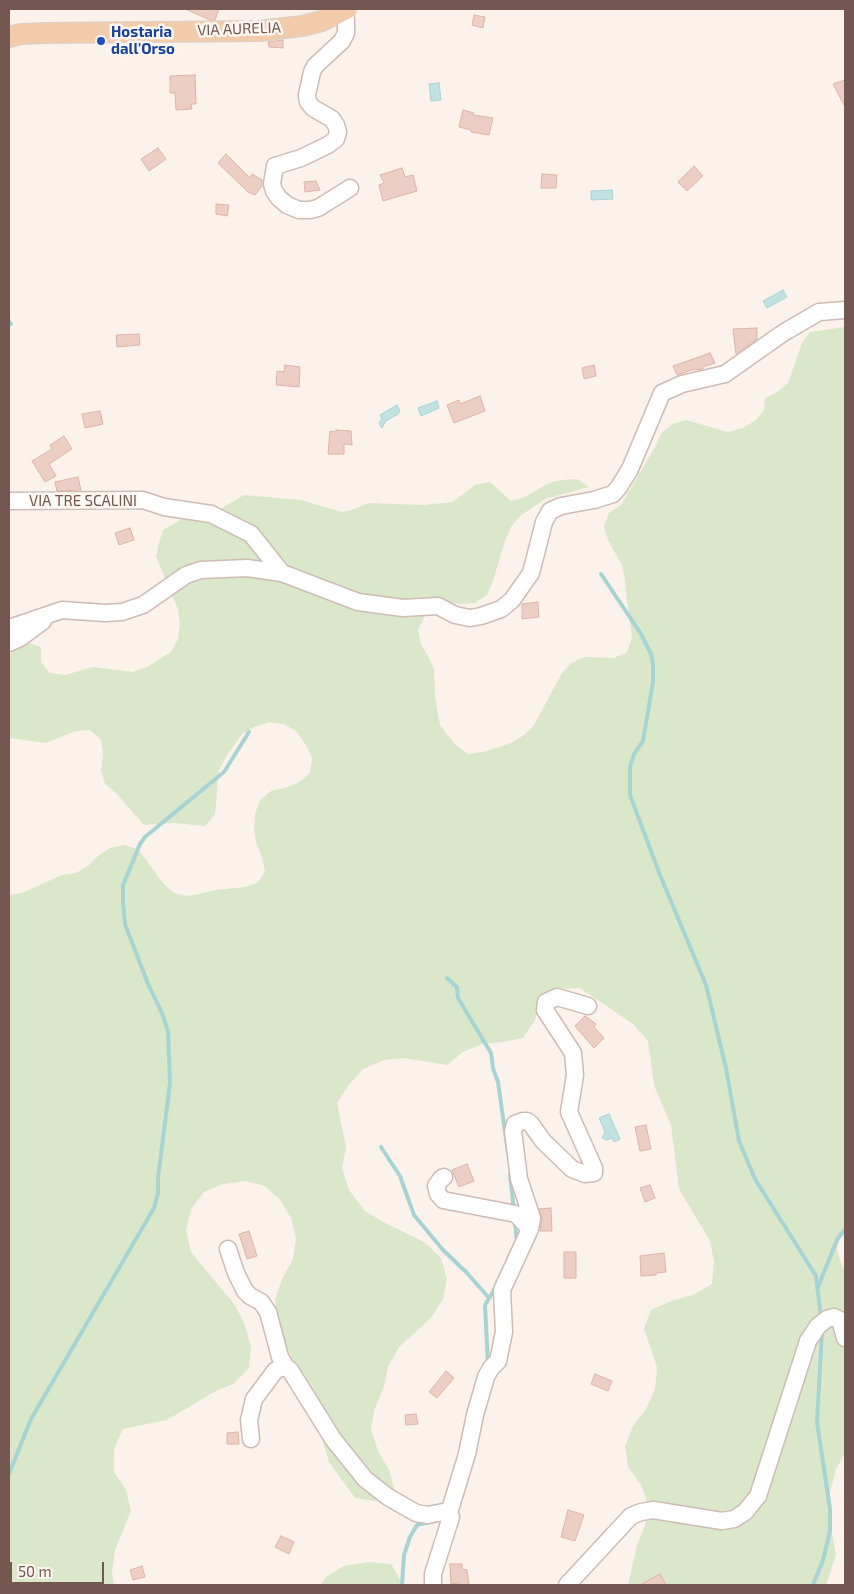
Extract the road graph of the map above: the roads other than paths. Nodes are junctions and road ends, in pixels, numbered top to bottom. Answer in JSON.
{"nodes":[{"id":1,"x":345,"y":10,"type":"edge"},
{"id":2,"x":9,"y":37,"type":"edge"},
{"id":3,"x":350,"y":188,"type":"dead end"},
{"id":4,"x":845,"y":310,"type":"edge"},
{"id":5,"x":9,"y":501,"type":"edge"},
{"id":6,"x":282,"y":573,"type":"junction"},
{"id":7,"x":53,"y":613,"type":"junction"},
{"id":8,"x":9,"y":628,"type":"edge"},
{"id":9,"x":9,"y":643,"type":"edge"},
{"id":10,"x":588,"y":1006,"type":"dead end"},
{"id":11,"x":444,"y":1177,"type":"dead end"},
{"id":12,"x":530,"y":1229,"type":"junction"},
{"id":13,"x":228,"y":1249,"type":"dead end"},
{"id":14,"x":845,"y":1338,"type":"edge"},
{"id":15,"x":286,"y":1367,"type":"junction"},
{"id":16,"x":251,"y":1439,"type":"dead end"},
{"id":17,"x":449,"y":1513,"type":"junction"},
{"id":18,"x":434,"y":1585,"type":"edge"},
{"id":19,"x":567,"y":1585,"type":"edge"}],
"edges":[{"from":1,"to":2,"type":"main road","name":"VIA AURELIA"},
{"from":1,"to":3,"type":"street"},
{"from":4,"to":6,"type":"street"},
{"from":5,"to":6,"type":"street","name":"VIA TRE SCALINI"},
{"from":6,"to":7,"type":"street"},
{"from":7,"to":8,"type":"street"},
{"from":7,"to":9,"type":"street"},
{"from":10,"to":12,"type":"street"},
{"from":11,"to":12,"type":"street"},
{"from":12,"to":17,"type":"street"},
{"from":13,"to":15,"type":"street"},
{"from":14,"to":19,"type":"street"},
{"from":15,"to":16,"type":"street"},
{"from":15,"to":17,"type":"street"},
{"from":17,"to":18,"type":"street"}]}
